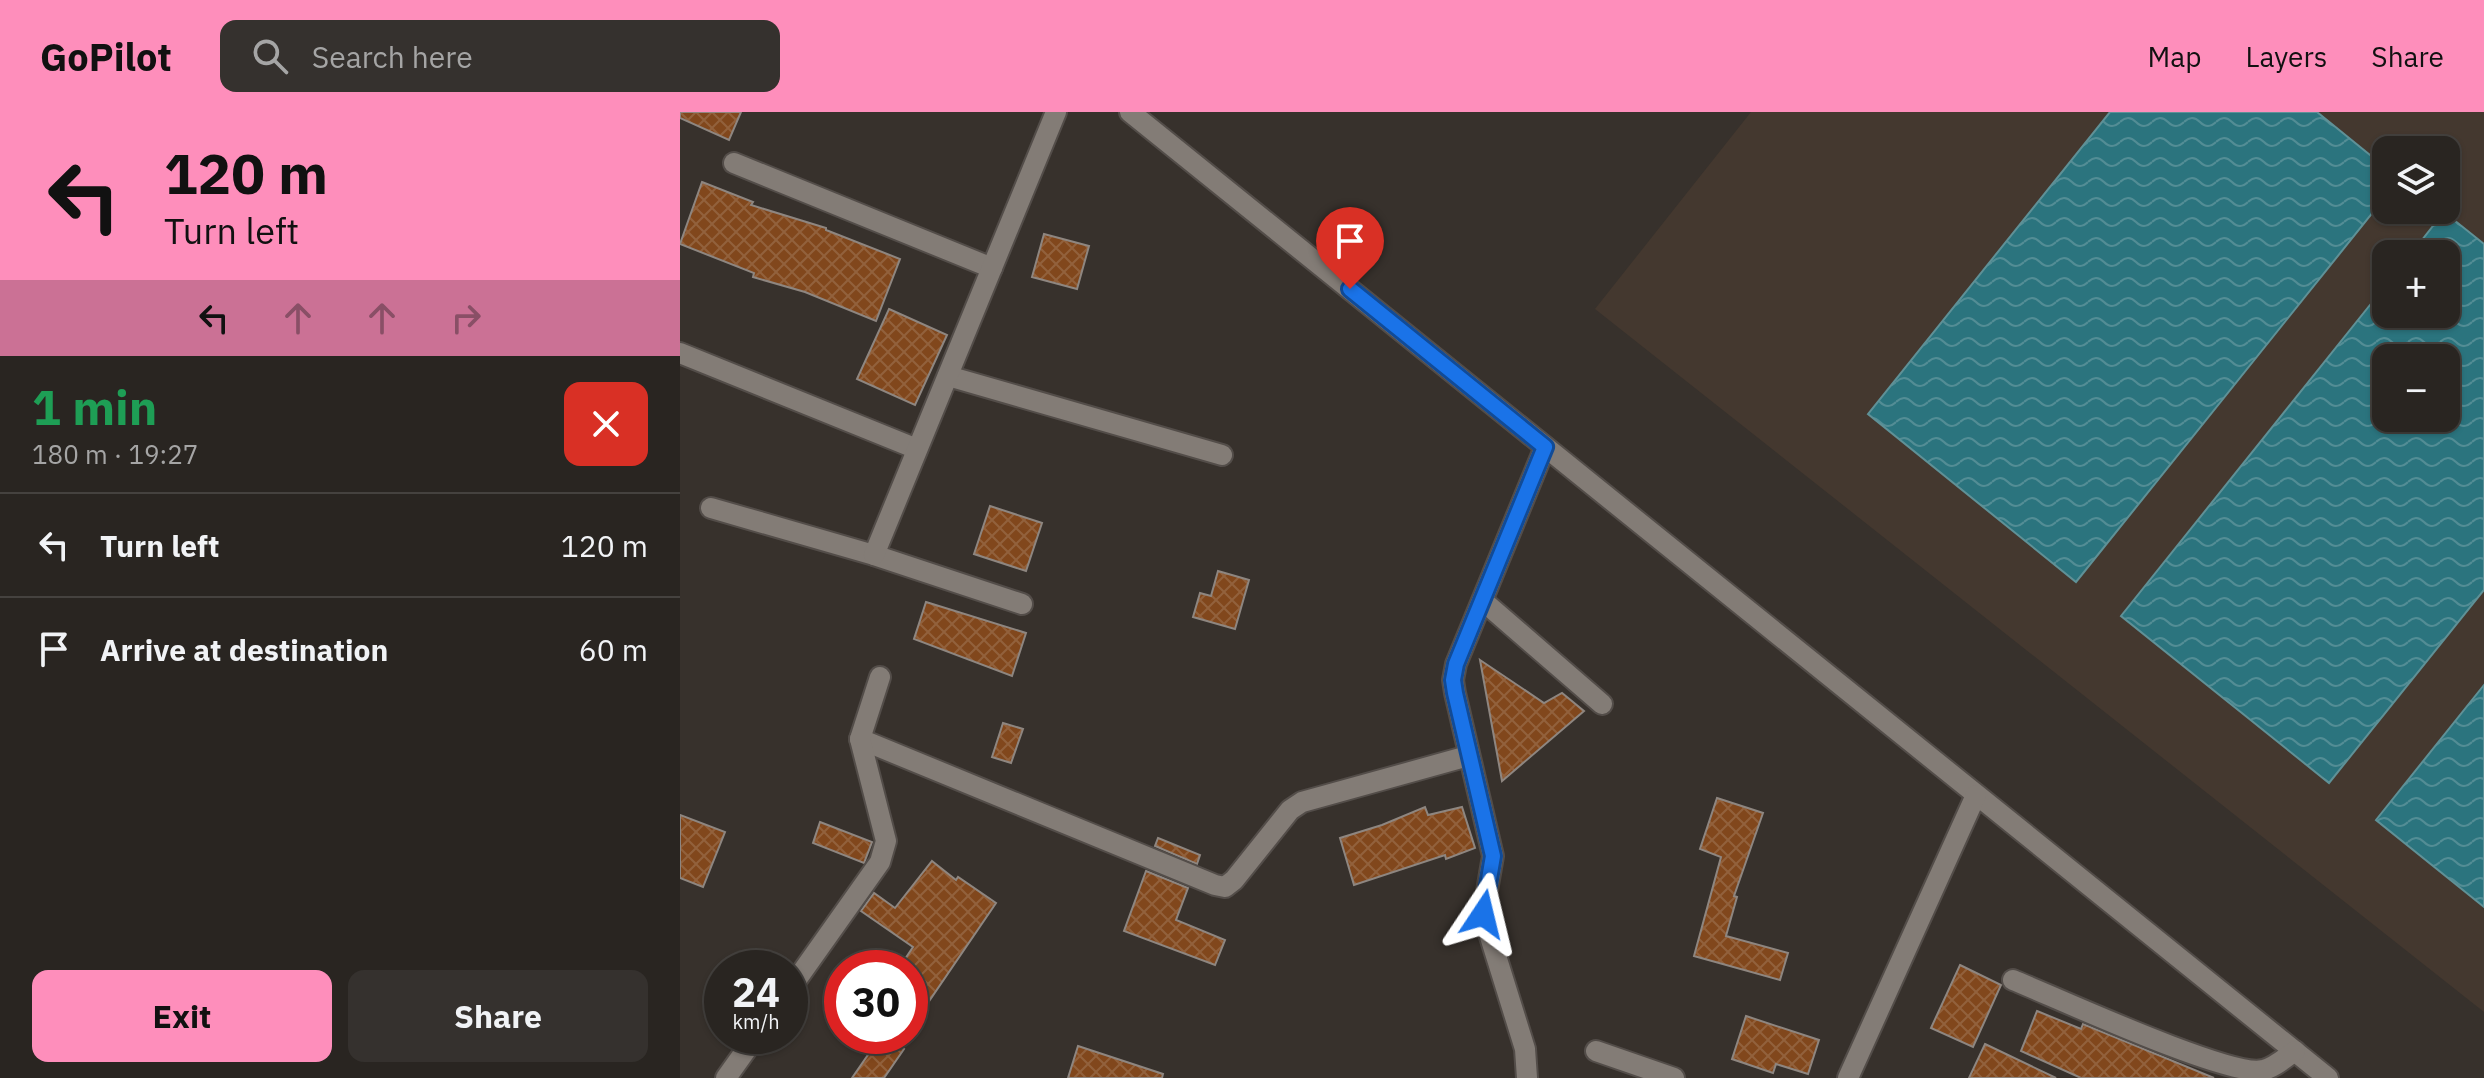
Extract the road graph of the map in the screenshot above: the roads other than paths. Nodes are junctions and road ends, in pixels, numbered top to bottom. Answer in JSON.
{"nodes":[{"id":1,"x":1056,"y":112,"type":"edge"},
{"id":2,"x":1130,"y":112,"type":"edge"},
{"id":3,"x":734,"y":163,"type":"dead end"},
{"id":4,"x":992,"y":268,"type":"junction"},
{"id":5,"x":680,"y":353,"type":"edge"},
{"id":6,"x":948,"y":376,"type":"junction"},
{"id":7,"x":1545,"y":447,"type":"junction"},
{"id":8,"x":917,"y":449,"type":"junction"},
{"id":9,"x":1222,"y":455,"type":"dead end"},
{"id":10,"x":711,"y":508,"type":"dead end"},
{"id":11,"x":874,"y":555,"type":"junction"},
{"id":12,"x":1483,"y":601,"type":"junction"},
{"id":13,"x":1022,"y":604,"type":"dead end"},
{"id":14,"x":880,"y":677,"type":"dead end"},
{"id":15,"x":1602,"y":704,"type":"dead end"},
{"id":16,"x":860,"y":739,"type":"junction"},
{"id":17,"x":1468,"y":756,"type":"junction"},
{"id":18,"x":1976,"y":795,"type":"junction"},
{"id":19,"x":808,"y":964,"type":"edge"},
{"id":20,"x":2013,"y":980,"type":"dead end"},
{"id":21,"x":1596,"y":1051,"type":"dead end"},
{"id":22,"x":2295,"y":1051,"type":"junction"},
{"id":23,"x":743,"y":1054,"type":"edge"},
{"id":24,"x":726,"y":1078,"type":"edge"},
{"id":25,"x":1527,"y":1078,"type":"edge"},
{"id":26,"x":1674,"y":1078,"type":"edge"},
{"id":27,"x":1848,"y":1078,"type":"edge"},
{"id":28,"x":2328,"y":1078,"type":"edge"}],
"edges":[{"from":1,"to":4,"type":"street"},
{"from":2,"to":7,"type":"street"},
{"from":3,"to":4,"type":"street"},
{"from":4,"to":6,"type":"street"},
{"from":5,"to":8,"type":"street"},
{"from":6,"to":8,"type":"street"},
{"from":6,"to":9,"type":"street"},
{"from":7,"to":12,"type":"street"},
{"from":7,"to":18,"type":"street"},
{"from":8,"to":11,"type":"street"},
{"from":10,"to":11,"type":"street"},
{"from":11,"to":13,"type":"street"},
{"from":12,"to":15,"type":"street"},
{"from":12,"to":17,"type":"street"},
{"from":14,"to":16,"type":"street"},
{"from":16,"to":17,"type":"street"},
{"from":16,"to":19,"type":"street"},
{"from":17,"to":25,"type":"street"},
{"from":18,"to":22,"type":"street"},
{"from":18,"to":27,"type":"street"},
{"from":20,"to":22,"type":"street"},
{"from":21,"to":26,"type":"street"},
{"from":22,"to":28,"type":"street"},
{"from":23,"to":24,"type":"street"}]}
